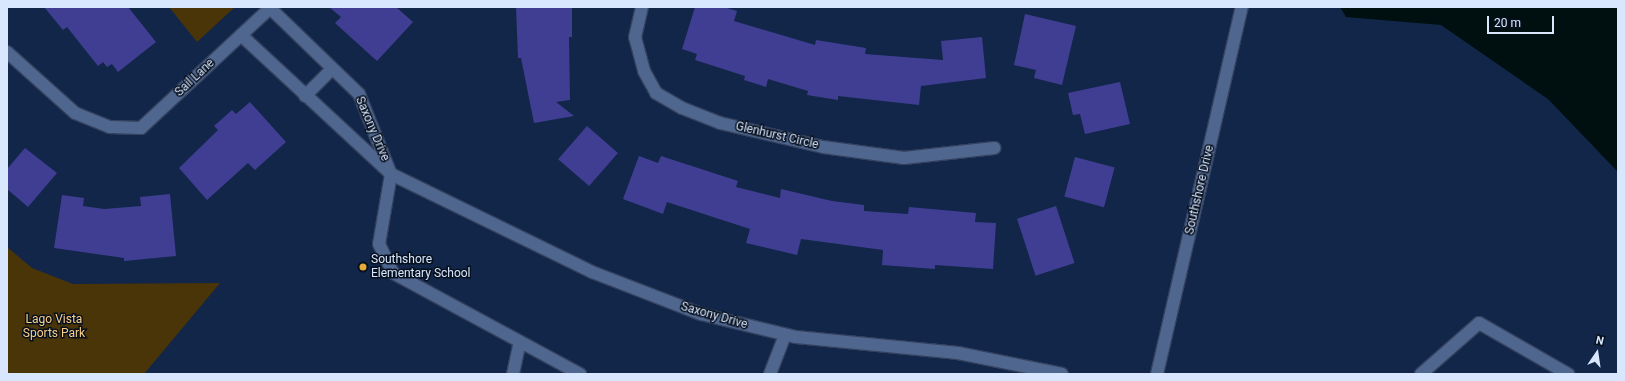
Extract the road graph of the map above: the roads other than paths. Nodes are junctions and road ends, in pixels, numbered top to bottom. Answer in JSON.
{"nodes":[{"id":1,"x":642,"y":7,"type":"edge"},
{"id":2,"x":1242,"y":7,"type":"edge"},
{"id":3,"x":271,"y":8,"type":"edge"},
{"id":4,"x":241,"y":35,"type":"junction"},
{"id":5,"x":7,"y":52,"type":"edge"},
{"id":6,"x":332,"y":69,"type":"junction"},
{"id":7,"x":306,"y":96,"type":"junction"},
{"id":8,"x":994,"y":148,"type":"dead end"},
{"id":9,"x":391,"y":174,"type":"junction"},
{"id":10,"x":785,"y":334,"type":"junction"},
{"id":11,"x":520,"y":342,"type":"junction"},
{"id":12,"x":513,"y":374,"type":"edge"},
{"id":13,"x":580,"y":374,"type":"edge"},
{"id":14,"x":770,"y":374,"type":"edge"},
{"id":15,"x":1062,"y":374,"type":"edge"},
{"id":16,"x":1157,"y":374,"type":"edge"},
{"id":17,"x":1421,"y":374,"type":"edge"},
{"id":18,"x":1568,"y":374,"type":"edge"}],
"edges":[{"from":1,"to":8,"type":"street","name":"Glenhurst Circle"},
{"from":2,"to":16,"type":"street","name":"Southshore Drive"},
{"from":3,"to":4,"type":"street","name":"Sail Lane"},
{"from":3,"to":6,"type":"street","name":"Saxony Drive"},
{"from":4,"to":5,"type":"street","name":"Sail Lane"},
{"from":4,"to":7,"type":"street","name":"Saxony Drive"},
{"from":6,"to":7,"type":"street"},
{"from":6,"to":9,"type":"street","name":"Saxony Drive"},
{"from":7,"to":9,"type":"street","name":"Saxony Drive"},
{"from":9,"to":10,"type":"street","name":"Saxony Drive"},
{"from":9,"to":11,"type":"street"},
{"from":10,"to":14,"type":"street"},
{"from":10,"to":15,"type":"street","name":"Saxony Drive"},
{"from":11,"to":12,"type":"street"},
{"from":11,"to":13,"type":"street"},
{"from":17,"to":18,"type":"street"}]}
